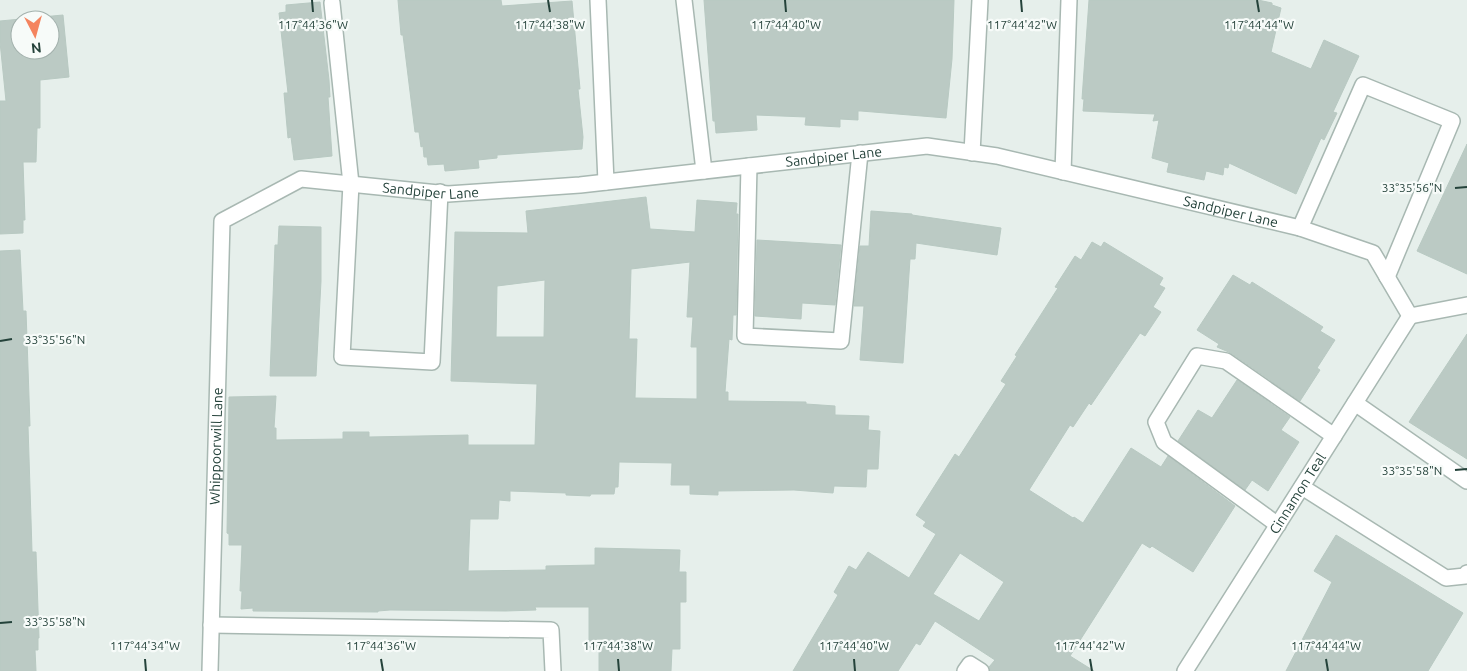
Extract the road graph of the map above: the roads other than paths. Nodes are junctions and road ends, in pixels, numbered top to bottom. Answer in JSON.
{"nodes":[{"id":1,"x":598,"y":0,"type":"edge"},
{"id":2,"x":684,"y":0,"type":"edge"},
{"id":3,"x":980,"y":0,"type":"edge"},
{"id":4,"x":1069,"y":0,"type":"edge"},
{"id":5,"x":332,"y":2,"type":"dead end"},
{"id":6,"x":860,"y":153,"type":"junction"},
{"id":7,"x":972,"y":153,"type":"junction"},
{"id":8,"x":749,"y":166,"type":"junction"},
{"id":9,"x":704,"y":171,"type":"junction"},
{"id":10,"x":1063,"y":172,"type":"junction"},
{"id":11,"x":606,"y":182,"type":"junction"},
{"id":12,"x":351,"y":184,"type":"junction"},
{"id":13,"x":440,"y":192,"type":"junction"},
{"id":14,"x":222,"y":221,"type":"joint"},
{"id":15,"x":1300,"y":228,"type":"junction"},
{"id":16,"x":1387,"y":277,"type":"junction"},
{"id":17,"x":1467,"y":305,"type":"edge"},
{"id":18,"x":1410,"y":316,"type":"junction"},
{"id":19,"x":1355,"y":403,"type":"junction"},
{"id":20,"x":1334,"y":436,"type":"junction"},
{"id":21,"x":1467,"y":481,"type":"edge"},
{"id":22,"x":1302,"y":486,"type":"junction"},
{"id":23,"x":1278,"y":525,"type":"junction"},
{"id":24,"x":1467,"y":573,"type":"edge"},
{"id":25,"x":211,"y":624,"type":"junction"},
{"id":26,"x":210,"y":671,"type":"edge"},
{"id":27,"x":553,"y":671,"type":"edge"},
{"id":28,"x":965,"y":671,"type":"edge"},
{"id":29,"x":981,"y":671,"type":"edge"},
{"id":30,"x":1185,"y":671,"type":"edge"}],
"edges":[{"from":1,"to":11,"type":"street"},
{"from":2,"to":9,"type":"street"},
{"from":3,"to":7,"type":"street"},
{"from":4,"to":10,"type":"street"},
{"from":5,"to":12,"type":"street"},
{"from":6,"to":7,"type":"street","name":"Sandpiper Lane"},
{"from":6,"to":8,"type":"street","name":"Sandpiper Lane"},
{"from":6,"to":8,"type":"street"},
{"from":7,"to":10,"type":"street","name":"Sandpiper Lane"},
{"from":8,"to":9,"type":"street","name":"Sandpiper Lane"},
{"from":9,"to":11,"type":"street","name":"Sandpiper Lane"},
{"from":10,"to":15,"type":"street","name":"Sandpiper Lane"},
{"from":11,"to":13,"type":"street","name":"Sandpiper Lane"},
{"from":12,"to":13,"type":"street","name":"Sandpiper Lane"},
{"from":12,"to":13,"type":"street"},
{"from":12,"to":14,"type":"street","name":"Sandpiper Lane"},
{"from":14,"to":25,"type":"street","name":"Whippoorwill Lane"},
{"from":15,"to":16,"type":"street","name":"Sandpiper Lane"},
{"from":15,"to":16,"type":"street"},
{"from":16,"to":18,"type":"street","name":"Sandpiper Lane"},
{"from":17,"to":18,"type":"street"},
{"from":18,"to":19,"type":"street","name":"Cinnamon Teal"},
{"from":19,"to":20,"type":"street","name":"Cinnamon Teal"},
{"from":19,"to":21,"type":"street"},
{"from":20,"to":22,"type":"street","name":"Cinnamon Teal"},
{"from":20,"to":23,"type":"street"},
{"from":22,"to":23,"type":"street","name":"Cinnamon Teal"},
{"from":22,"to":24,"type":"street"},
{"from":23,"to":30,"type":"street","name":"Cinnamon Teal"},
{"from":25,"to":26,"type":"street","name":"Whippoorwill Lane"},
{"from":25,"to":27,"type":"street"},
{"from":28,"to":29,"type":"street"}]}
